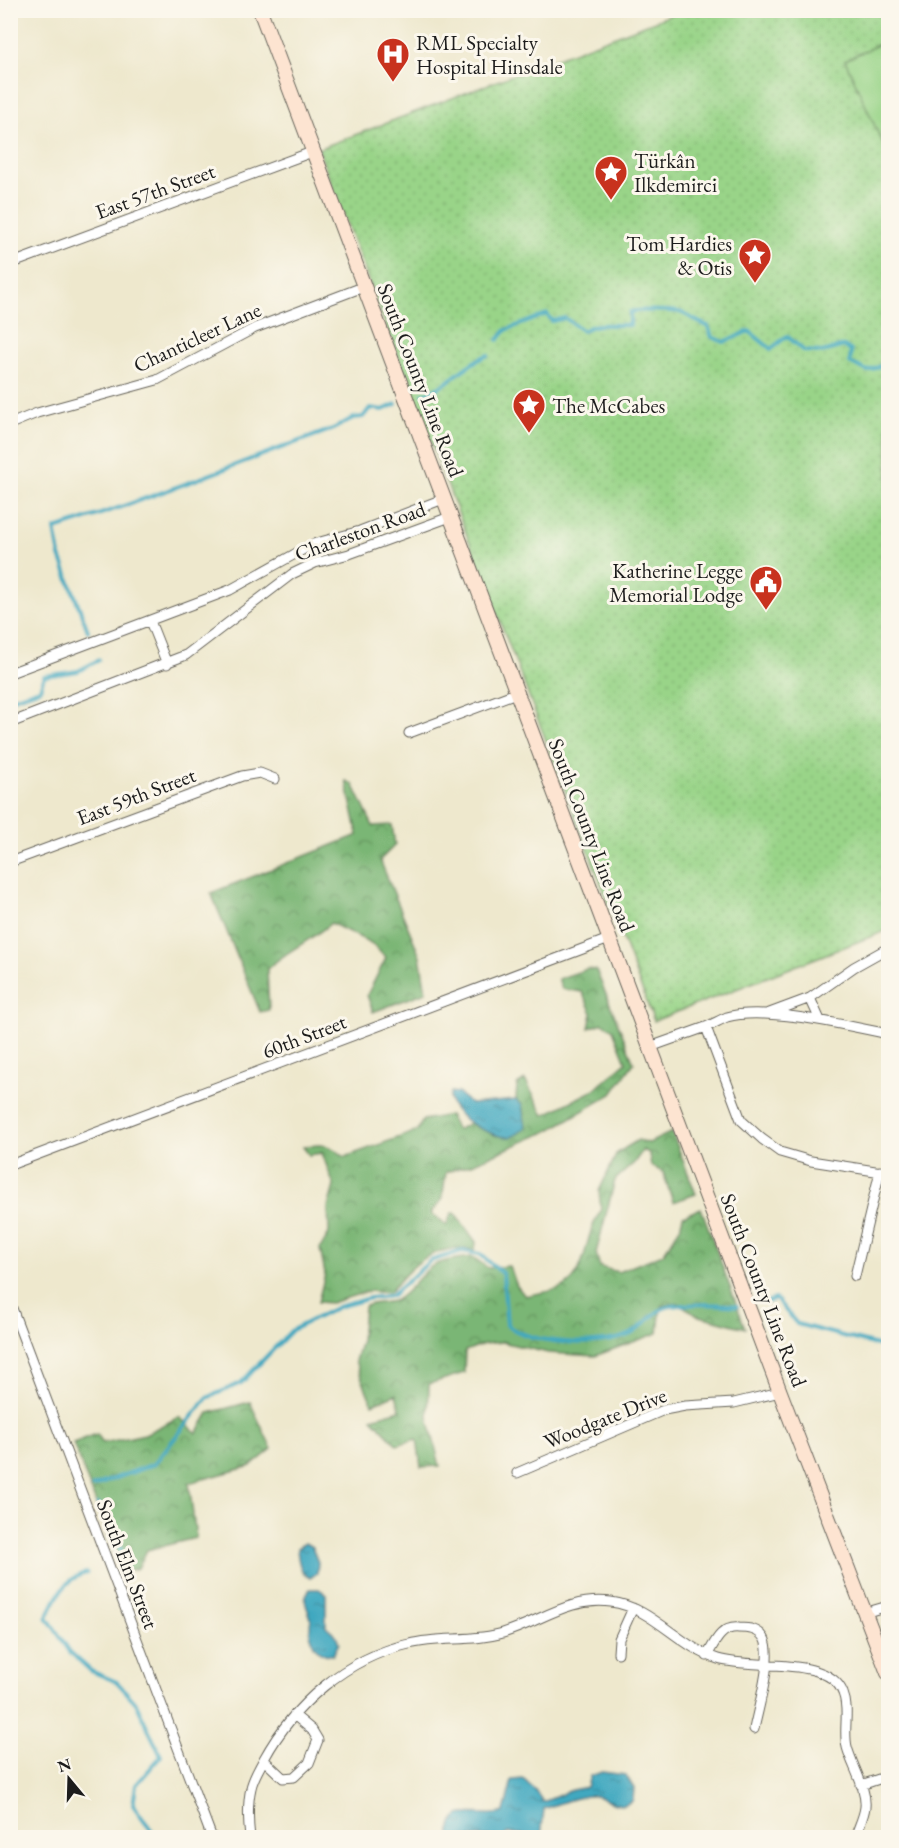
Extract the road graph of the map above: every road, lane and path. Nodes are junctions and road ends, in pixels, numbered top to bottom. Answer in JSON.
{"nodes":[{"id":1,"x":260,"y":10,"type":"edge"},
{"id":2,"x":312,"y":152,"type":"junction"},
{"id":3,"x":10,"y":264,"type":"edge"},
{"id":4,"x":363,"y":287,"type":"junction"},
{"id":5,"x":10,"y":424,"type":"edge"},
{"id":6,"x":443,"y":499,"type":"junction"},
{"id":7,"x":450,"y":517,"type":"junction"},
{"id":8,"x":150,"y":621,"type":"junction"},
{"id":9,"x":167,"y":664,"type":"junction"},
{"id":10,"x":10,"y":673,"type":"edge"},
{"id":11,"x":516,"y":693,"type":"junction"},
{"id":12,"x":10,"y":723,"type":"edge"},
{"id":13,"x":409,"y":733,"type":"dead end"},
{"id":14,"x":275,"y":779,"type":"dead end"},
{"id":15,"x":10,"y":862,"type":"edge"},
{"id":16,"x":609,"y":939,"type":"junction"},
{"id":17,"x":888,"y":948,"type":"edge"},
{"id":18,"x":810,"y":998,"type":"junction"},
{"id":19,"x":765,"y":1015,"type":"junction"},
{"id":20,"x":820,"y":1020,"type":"junction"},
{"id":21,"x":706,"y":1027,"type":"junction"},
{"id":22,"x":888,"y":1034,"type":"edge"},
{"id":23,"x":650,"y":1047,"type":"junction"},
{"id":24,"x":10,"y":1165,"type":"edge"},
{"id":25,"x":884,"y":1172,"type":"edge"},
{"id":26,"x":855,"y":1276,"type":"dead end"},
{"id":27,"x":10,"y":1303,"type":"edge"},
{"id":28,"x":780,"y":1392,"type":"junction"},
{"id":29,"x":517,"y":1473,"type":"dead end"},
{"id":30,"x":888,"y":1606,"type":"edge"},
{"id":31,"x":633,"y":1608,"type":"junction"},
{"id":32,"x":864,"y":1612,"type":"junction"},
{"id":33,"x":618,"y":1653,"type":"dead end"},
{"id":34,"x":707,"y":1656,"type":"junction"},
{"id":35,"x":765,"y":1666,"type":"junction"},
{"id":36,"x":888,"y":1673,"type":"edge"},
{"id":37,"x":294,"y":1715,"type":"junction"},
{"id":38,"x":754,"y":1730,"type":"dead end"},
{"id":39,"x":264,"y":1760,"type":"junction"},
{"id":40,"x":888,"y":1776,"type":"edge"},
{"id":41,"x":861,"y":1785,"type":"junction"},
{"id":42,"x":212,"y":1838,"type":"edge"},
{"id":43,"x":250,"y":1838,"type":"edge"},
{"id":44,"x":855,"y":1838,"type":"edge"}],
"edges":[{"from":1,"to":2,"type":"main road","name":"South County Line Road"},
{"from":2,"to":3,"type":"street","name":"East 57th Street"},
{"from":2,"to":4,"type":"main road","name":"South County Line Road"},
{"from":4,"to":5,"type":"street","name":"Chanticleer Lane"},
{"from":4,"to":6,"type":"main road","name":"South County Line Road"},
{"from":6,"to":7,"type":"main road","name":"South County Line Road"},
{"from":6,"to":8,"type":"street","name":"Charleston Road"},
{"from":7,"to":9,"type":"street","name":"Charleston Road"},
{"from":7,"to":11,"type":"main road","name":"South County Line Road"},
{"from":8,"to":9,"type":"street"},
{"from":8,"to":10,"type":"street","name":"Charleston Road"},
{"from":9,"to":12,"type":"street","name":"Charleston Road"},
{"from":11,"to":13,"type":"street"},
{"from":11,"to":16,"type":"main road","name":"South County Line Road"},
{"from":14,"to":15,"type":"street","name":"East 59th Street"},
{"from":16,"to":23,"type":"main road","name":"South County Line Road"},
{"from":16,"to":24,"type":"street","name":"60th Street"},
{"from":17,"to":18,"type":"street"},
{"from":18,"to":19,"type":"street"},
{"from":18,"to":20,"type":"street"},
{"from":19,"to":20,"type":"street"},
{"from":19,"to":21,"type":"street"},
{"from":20,"to":22,"type":"street"},
{"from":21,"to":23,"type":"street"},
{"from":21,"to":25,"type":"street"},
{"from":23,"to":28,"type":"main road","name":"South County Line Road"},
{"from":25,"to":26,"type":"street"},
{"from":27,"to":42,"type":"street","name":"South Elm Street"},
{"from":28,"to":29,"type":"street","name":"Woodgate Drive"},
{"from":28,"to":32,"type":"main road","name":"South County Line Road"},
{"from":30,"to":32,"type":"street"},
{"from":31,"to":33,"type":"street"},
{"from":31,"to":34,"type":"street"},
{"from":31,"to":37,"type":"street"},
{"from":32,"to":36,"type":"main road","name":"South County Line Road"},
{"from":34,"to":35,"type":"street"},
{"from":34,"to":35,"type":"street"},
{"from":35,"to":38,"type":"street"},
{"from":35,"to":41,"type":"street"},
{"from":37,"to":39,"type":"street"},
{"from":37,"to":39,"type":"street"},
{"from":39,"to":43,"type":"street"},
{"from":40,"to":41,"type":"street"},
{"from":41,"to":44,"type":"street"}]}
